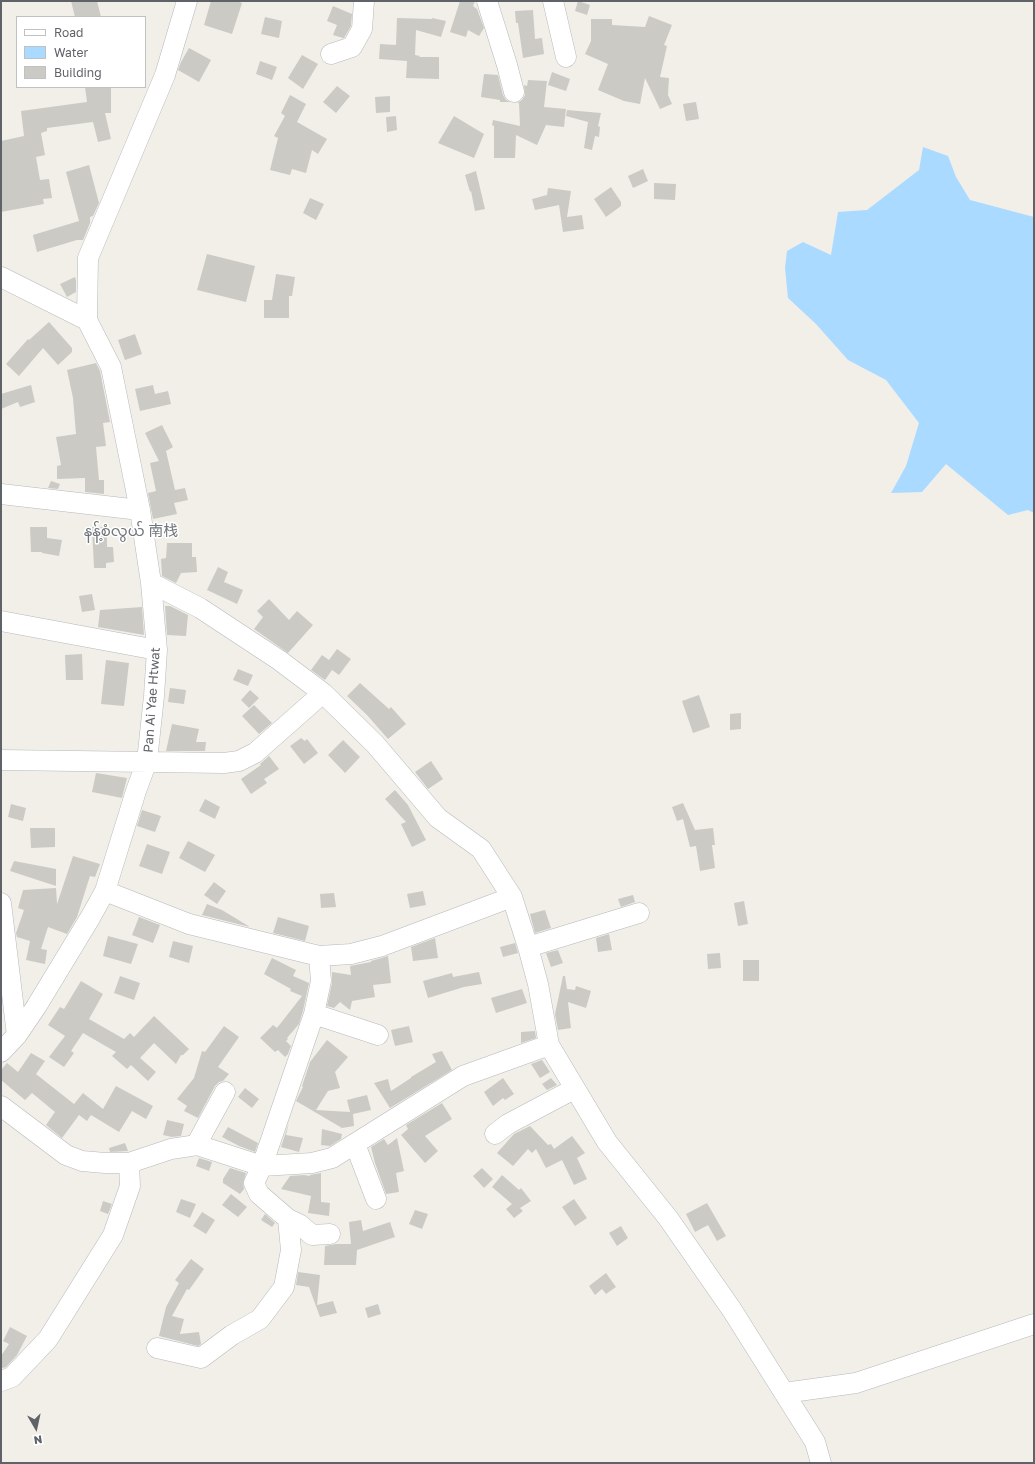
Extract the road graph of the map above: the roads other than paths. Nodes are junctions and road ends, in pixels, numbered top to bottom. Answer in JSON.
{"nodes":[{"id":1,"x":188,"y":1,"type":"edge"},
{"id":2,"x":364,"y":1,"type":"edge"},
{"id":3,"x":488,"y":1,"type":"edge"},
{"id":4,"x":553,"y":1,"type":"edge"},
{"id":5,"x":331,"y":54,"type":"dead end"},
{"id":6,"x":566,"y":57,"type":"dead end"},
{"id":7,"x":514,"y":92,"type":"dead end"},
{"id":8,"x":4,"y":279,"type":"edge"},
{"id":9,"x":87,"y":320,"type":"junction"},
{"id":10,"x":1,"y":494,"type":"edge"},
{"id":11,"x":140,"y":510,"type":"junction"},
{"id":12,"x":151,"y":583,"type":"junction"},
{"id":13,"x":1,"y":621,"type":"edge"},
{"id":14,"x":157,"y":650,"type":"junction"},
{"id":15,"x":323,"y":693,"type":"junction"},
{"id":16,"x":1,"y":760,"type":"edge"},
{"id":17,"x":147,"y":761,"type":"junction"},
{"id":18,"x":105,"y":890,"type":"junction"},
{"id":19,"x":512,"y":897,"type":"junction"},
{"id":20,"x":1,"y":903,"type":"edge"},
{"id":21,"x":639,"y":913,"type":"dead end"},
{"id":22,"x":528,"y":947,"type":"junction"},
{"id":23,"x":319,"y":956,"type":"junction"},
{"id":24,"x":314,"y":1014,"type":"junction"},
{"id":25,"x":17,"y":1035,"type":"junction"},
{"id":26,"x":378,"y":1035,"type":"dead end"},
{"id":27,"x":549,"y":1044,"type":"junction"},
{"id":28,"x":1,"y":1052,"type":"edge"},
{"id":29,"x":574,"y":1089,"type":"junction"},
{"id":30,"x":225,"y":1092,"type":"dead end"},
{"id":31,"x":1,"y":1106,"type":"edge"},
{"id":32,"x":495,"y":1134,"type":"dead end"},
{"id":33,"x":355,"y":1144,"type":"junction"},
{"id":34,"x":196,"y":1146,"type":"junction"},
{"id":35,"x":129,"y":1163,"type":"junction"},
{"id":36,"x":262,"y":1166,"type":"junction"},
{"id":37,"x":376,"y":1199,"type":"dead end"},
{"id":38,"x":288,"y":1219,"type":"junction"},
{"id":39,"x":330,"y":1234,"type":"dead end"},
{"id":40,"x":1034,"y":1324,"type":"edge"},
{"id":41,"x":157,"y":1348,"type":"dead end"},
{"id":42,"x":1,"y":1382,"type":"edge"},
{"id":43,"x":784,"y":1393,"type":"junction"},
{"id":44,"x":821,"y":1463,"type":"edge"}],
"edges":[{"from":1,"to":9,"type":"street"},
{"from":2,"to":5,"type":"street"},
{"from":3,"to":7,"type":"street"},
{"from":4,"to":6,"type":"street"},
{"from":8,"to":9,"type":"street"},
{"from":9,"to":11,"type":"street","name":"Pan Ai Yae Htwat"},
{"from":10,"to":11,"type":"street"},
{"from":11,"to":12,"type":"street","name":"Pan Ai Yae Htwat"},
{"from":12,"to":14,"type":"street","name":"Pan Ai Yae Htwat"},
{"from":12,"to":15,"type":"street"},
{"from":13,"to":14,"type":"street"},
{"from":14,"to":17,"type":"street","name":"Pan Ai Yae Htwat"},
{"from":15,"to":17,"type":"street"},
{"from":15,"to":19,"type":"street"},
{"from":16,"to":17,"type":"street"},
{"from":17,"to":18,"type":"street","name":"Pan Ai Yae Htwat"},
{"from":18,"to":23,"type":"street"},
{"from":18,"to":25,"type":"street","name":"Pan Ai Yae Htwat"},
{"from":19,"to":22,"type":"street"},
{"from":19,"to":23,"type":"street"},
{"from":20,"to":25,"type":"street"},
{"from":21,"to":22,"type":"street"},
{"from":22,"to":27,"type":"street"},
{"from":23,"to":24,"type":"street"},
{"from":24,"to":26,"type":"street"},
{"from":24,"to":36,"type":"street"},
{"from":25,"to":28,"type":"street","name":"Pan Ai Yae Htwat"},
{"from":27,"to":29,"type":"street"},
{"from":27,"to":33,"type":"street"},
{"from":29,"to":32,"type":"street"},
{"from":29,"to":43,"type":"street"},
{"from":30,"to":34,"type":"street"},
{"from":31,"to":35,"type":"street"},
{"from":33,"to":36,"type":"street"},
{"from":33,"to":37,"type":"street"},
{"from":34,"to":35,"type":"street"},
{"from":34,"to":36,"type":"street"},
{"from":35,"to":42,"type":"street"},
{"from":36,"to":38,"type":"street"},
{"from":38,"to":39,"type":"street"},
{"from":38,"to":41,"type":"street"},
{"from":40,"to":43,"type":"street"},
{"from":43,"to":44,"type":"street"}]}
